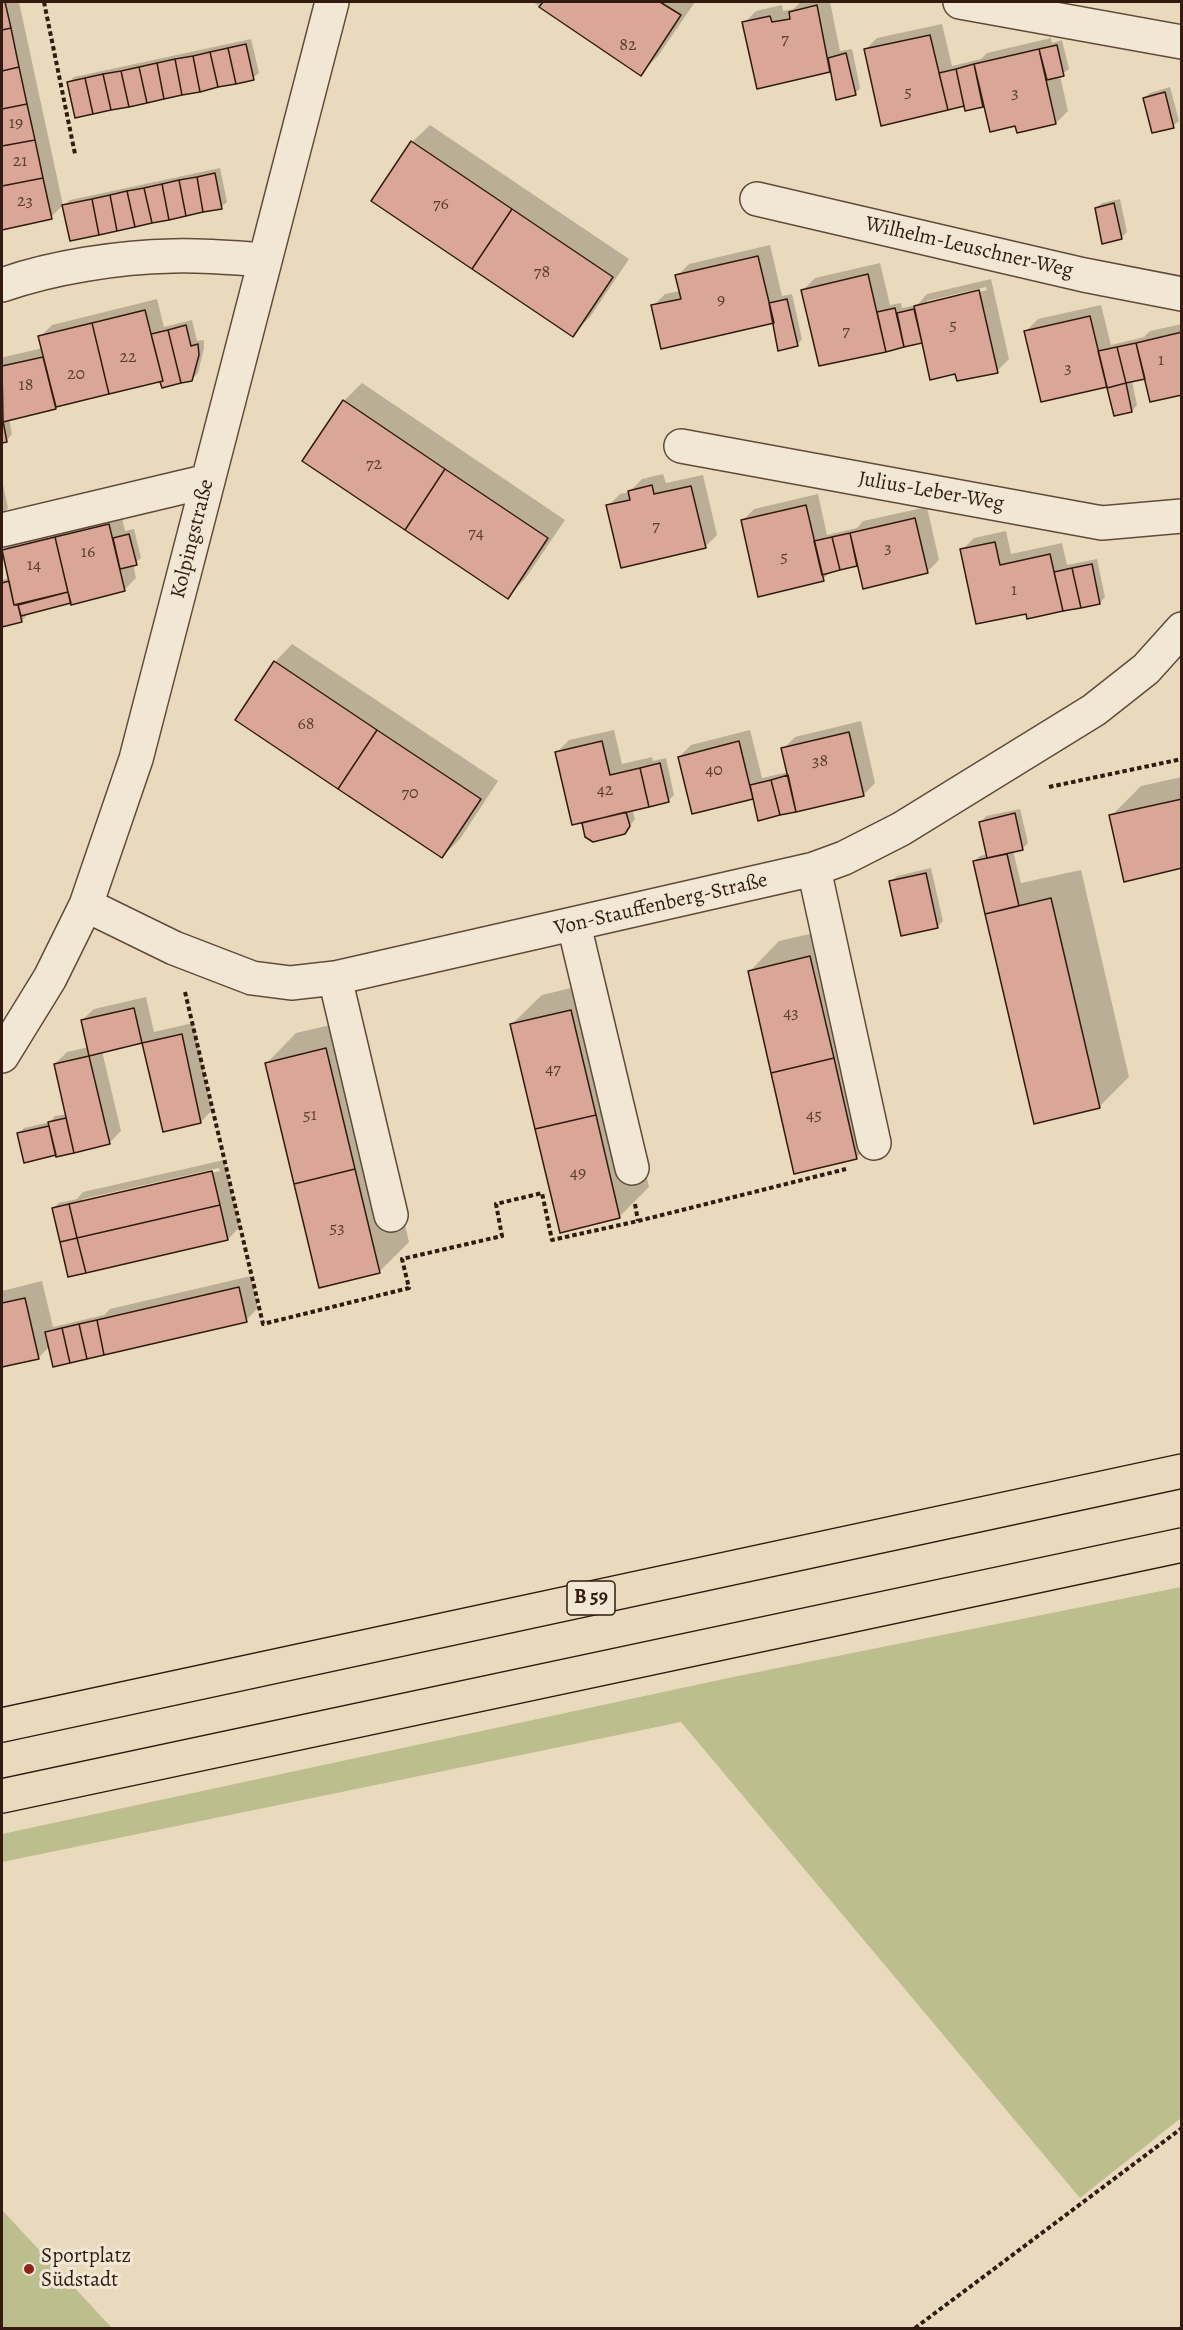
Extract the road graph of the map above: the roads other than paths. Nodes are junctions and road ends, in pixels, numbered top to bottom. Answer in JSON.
{"nodes":[{"id":1,"x":332,"y":2,"type":"edge"},
{"id":2,"x":960,"y":2,"type":"edge"},
{"id":3,"x":1182,"y":42,"type":"edge"},
{"id":4,"x":757,"y":199,"type":"dead end"},
{"id":5,"x":266,"y":260,"type":"junction"},
{"id":6,"x":2,"y":285,"type":"edge"},
{"id":7,"x":1182,"y":294,"type":"edge"},
{"id":8,"x":681,"y":446,"type":"dead end"},
{"id":9,"x":208,"y":481,"type":"junction"},
{"id":10,"x":1182,"y":516,"type":"edge"},
{"id":11,"x":2,"y":530,"type":"edge"},
{"id":12,"x":1182,"y":629,"type":"edge"},
{"id":13,"x":814,"y":869,"type":"junction"},
{"id":14,"x":86,"y":904,"type":"junction"},
{"id":15,"x":574,"y":925,"type":"junction"},
{"id":16,"x":335,"y":978,"type":"junction"},
{"id":17,"x":2,"y":1056,"type":"edge"},
{"id":18,"x":874,"y":1143,"type":"road end"},
{"id":19,"x":632,"y":1168,"type":"dead end"},
{"id":20,"x":391,"y":1215,"type":"dead end"},
{"id":21,"x":1182,"y":1471,"type":"edge"},
{"id":22,"x":1182,"y":1545,"type":"edge"},
{"id":23,"x":2,"y":1725,"type":"edge"},
{"id":24,"x":2,"y":1796,"type":"edge"}],
"edges":[{"from":1,"to":5,"type":"street","name":"Kolpingstraße"},
{"from":2,"to":3,"type":"street"},
{"from":4,"to":7,"type":"street","name":"Wilhelm-Leuschner-Weg"},
{"from":5,"to":6,"type":"street"},
{"from":5,"to":9,"type":"street","name":"Kolpingstraße"},
{"from":8,"to":10,"type":"street","name":"Julius-Leber-Weg"},
{"from":9,"to":11,"type":"street"},
{"from":9,"to":14,"type":"street","name":"Kolpingstraße"},
{"from":12,"to":13,"type":"street","name":"Von-Stauffenberg-Straße"},
{"from":13,"to":15,"type":"street","name":"Von-Stauffenberg-Straße"},
{"from":13,"to":18,"type":"street"},
{"from":14,"to":16,"type":"street","name":"Von-Stauffenberg-Straße"},
{"from":14,"to":17,"type":"street","name":"Kolpingstraße"},
{"from":15,"to":16,"type":"street","name":"Von-Stauffenberg-Straße"},
{"from":15,"to":19,"type":"street"},
{"from":16,"to":20,"type":"street"},
{"from":21,"to":23,"type":"highway","number":"B 59"},
{"from":22,"to":24,"type":"highway"}]}
